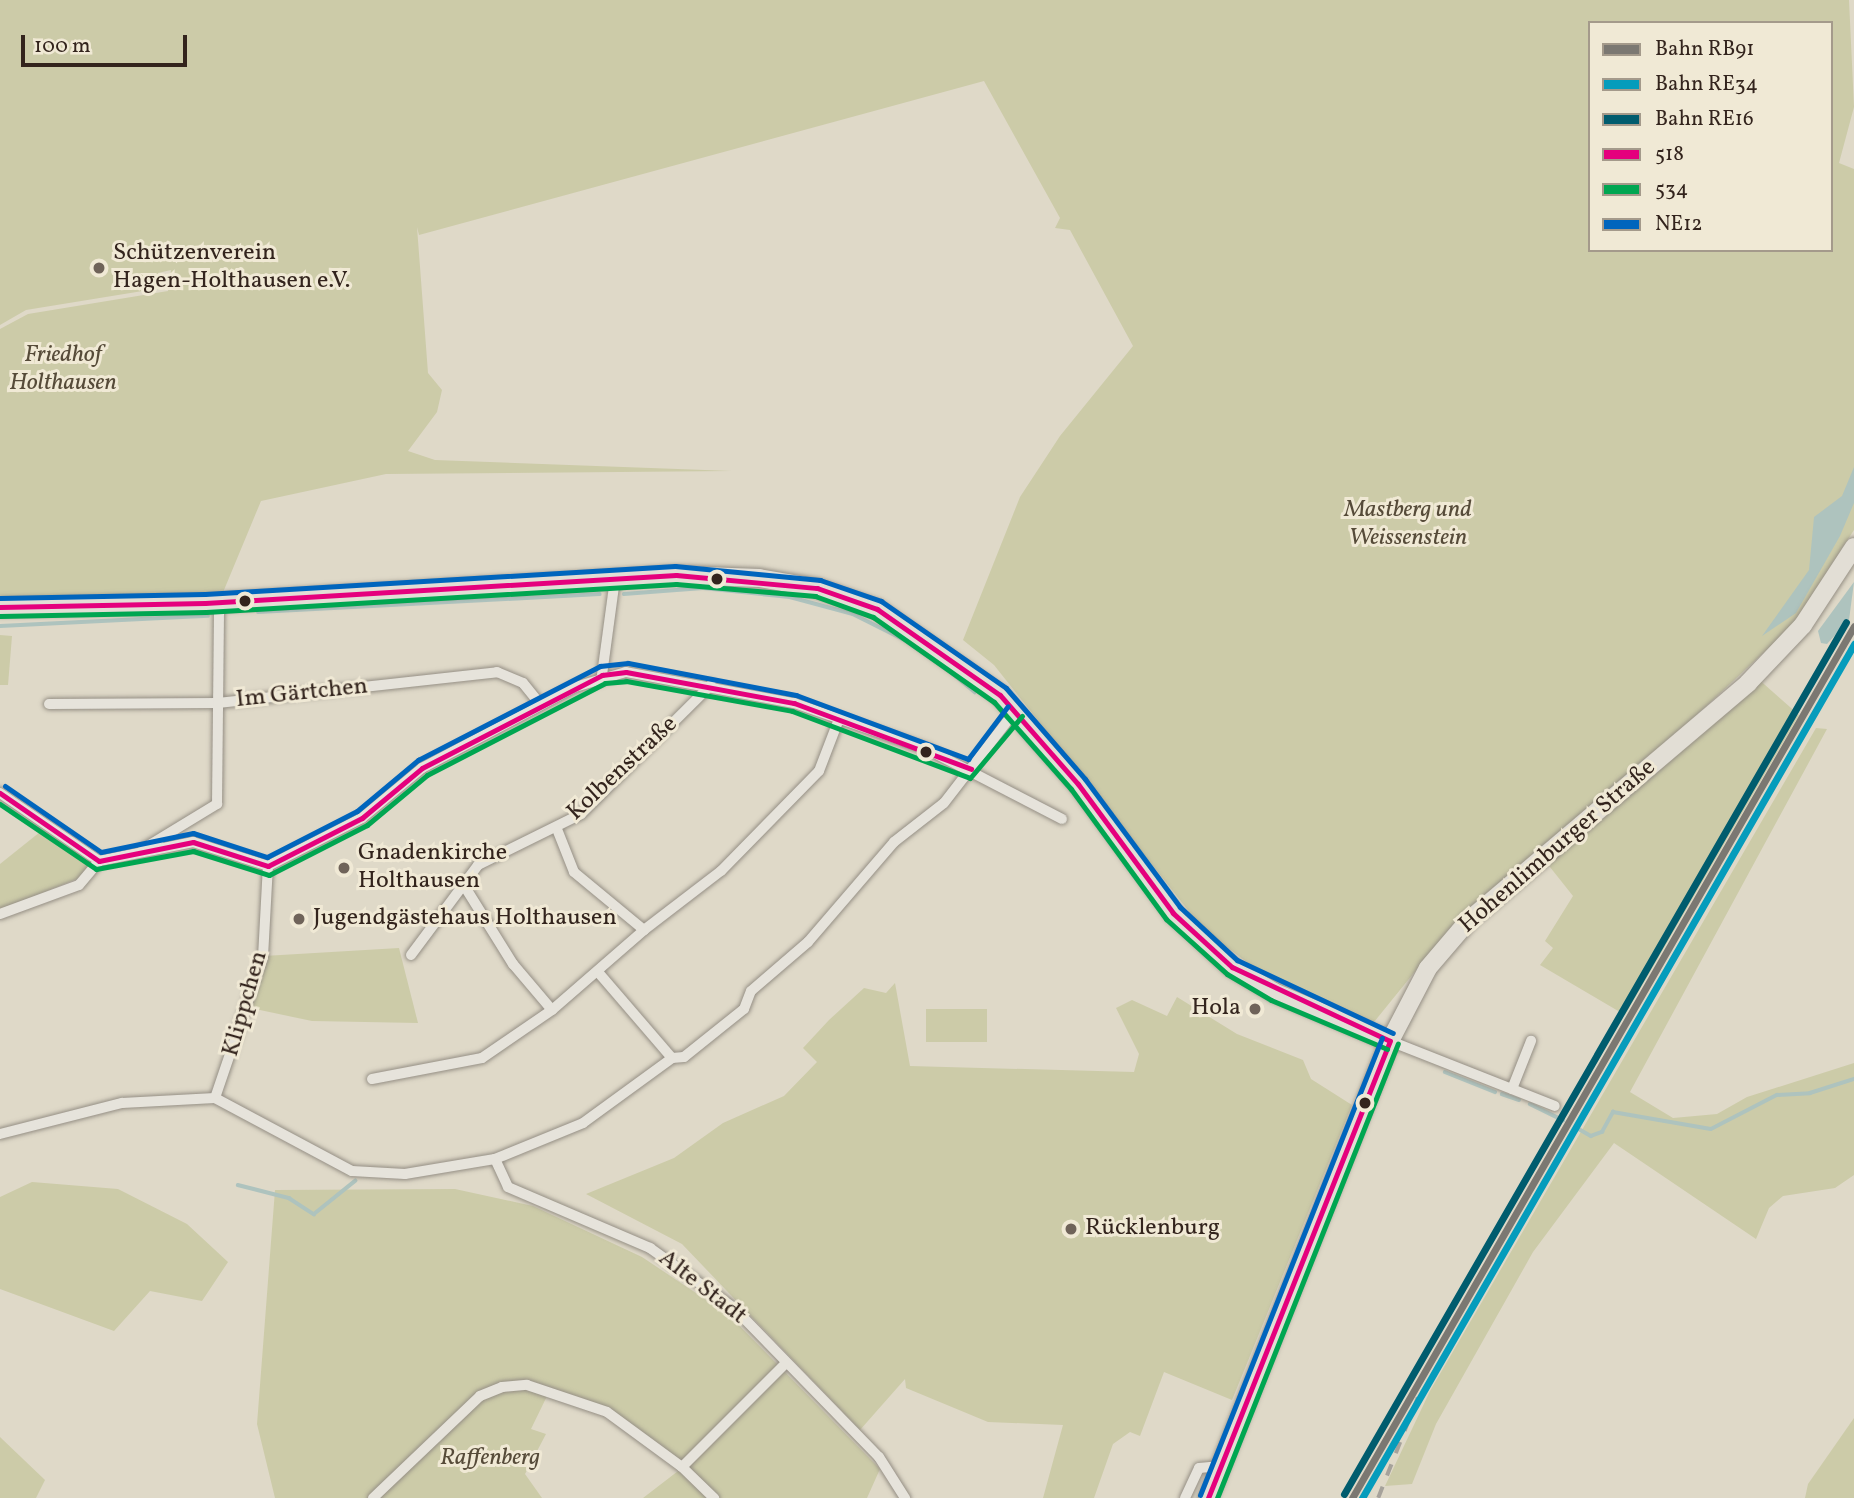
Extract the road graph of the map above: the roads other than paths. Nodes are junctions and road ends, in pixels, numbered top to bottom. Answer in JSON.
{"nodes":[{"id":1,"x":1854,"y":547,"type":"edge"},
{"id":2,"x":615,"y":579,"type":"junction"},
{"id":3,"x":219,"y":602,"type":"junction"},
{"id":4,"x":0,"y":607,"type":"edge"},
{"id":5,"x":602,"y":675,"type":"junction"},
{"id":6,"x":711,"y":685,"type":"junction"},
{"id":7,"x":218,"y":703,"type":"junction"},
{"id":8,"x":50,"y":704,"type":"dead end"},
{"id":9,"x":541,"y":705,"type":"junction"},
{"id":10,"x":1015,"y":711,"type":"junction"},
{"id":11,"x":839,"y":719,"type":"junction"},
{"id":12,"x":971,"y":769,"type":"junction"},
{"id":13,"x":0,"y":793,"type":"edge"},
{"id":14,"x":1062,"y":819,"type":"dead end"},
{"id":15,"x":557,"y":829,"type":"junction"},
{"id":16,"x":143,"y":849,"type":"junction"},
{"id":17,"x":99,"y":861,"type":"junction"},
{"id":18,"x":268,"y":866,"type":"junction"},
{"id":19,"x":465,"y":887,"type":"junction"},
{"id":20,"x":0,"y":914,"type":"edge"},
{"id":21,"x":644,"y":930,"type":"junction"},
{"id":22,"x":411,"y":955,"type":"dead end"},
{"id":23,"x":598,"y":972,"type":"junction"},
{"id":24,"x":552,"y":1010,"type":"junction"},
{"id":25,"x":1390,"y":1041,"type":"junction"},
{"id":26,"x":1531,"y":1041,"type":"dead end"},
{"id":27,"x":672,"y":1058,"type":"junction"},
{"id":28,"x":372,"y":1079,"type":"dead end"},
{"id":29,"x":1512,"y":1089,"type":"junction"},
{"id":30,"x":215,"y":1098,"type":"junction"},
{"id":31,"x":1555,"y":1106,"type":"dead end"},
{"id":32,"x":0,"y":1134,"type":"edge"},
{"id":33,"x":495,"y":1159,"type":"junction"},
{"id":34,"x":786,"y":1364,"type":"junction"},
{"id":35,"x":1221,"y":1466,"type":"junction"},
{"id":36,"x":682,"y":1468,"type":"junction"},
{"id":37,"x":373,"y":1498,"type":"edge"},
{"id":38,"x":714,"y":1498,"type":"edge"},
{"id":39,"x":905,"y":1498,"type":"edge"},
{"id":40,"x":1185,"y":1498,"type":"edge"},
{"id":41,"x":1208,"y":1498,"type":"edge"}],
"edges":[{"from":1,"to":25,"type":"main road","name":"Hohenlimburger Straße"},
{"from":2,"to":3,"type":"main road"},
{"from":2,"to":5,"type":"street"},
{"from":2,"to":10,"type":"main road"},
{"from":3,"to":4,"type":"main road"},
{"from":3,"to":7,"type":"street"},
{"from":5,"to":6,"type":"street"},
{"from":5,"to":9,"type":"street"},
{"from":6,"to":11,"type":"street"},
{"from":6,"to":15,"type":"street","name":"Kolbenstraße"},
{"from":7,"to":8,"type":"street","name":"Im Gärtchen"},
{"from":7,"to":9,"type":"street","name":"Im Gärtchen"},
{"from":7,"to":16,"type":"street"},
{"from":9,"to":18,"type":"street"},
{"from":10,"to":12,"type":"street"},
{"from":10,"to":25,"type":"main road"},
{"from":11,"to":12,"type":"street"},
{"from":11,"to":21,"type":"street"},
{"from":12,"to":14,"type":"street"},
{"from":12,"to":27,"type":"street"},
{"from":13,"to":17,"type":"street"},
{"from":15,"to":19,"type":"street","name":"Kolbenstraße"},
{"from":15,"to":21,"type":"street"},
{"from":16,"to":17,"type":"street"},
{"from":16,"to":18,"type":"street"},
{"from":17,"to":20,"type":"street"},
{"from":18,"to":30,"type":"street","name":"Klippchen"},
{"from":19,"to":22,"type":"street","name":"Kolbenstraße"},
{"from":19,"to":24,"type":"street"},
{"from":21,"to":23,"type":"street"},
{"from":23,"to":24,"type":"street"},
{"from":23,"to":27,"type":"street"},
{"from":24,"to":28,"type":"street"},
{"from":25,"to":29,"type":"street"},
{"from":25,"to":35,"type":"main road","name":"Hohenlimburger Straße"},
{"from":26,"to":29,"type":"street"},
{"from":27,"to":33,"type":"street"},
{"from":29,"to":31,"type":"street"},
{"from":30,"to":32,"type":"street"},
{"from":30,"to":33,"type":"street"},
{"from":33,"to":34,"type":"street","name":"Alte Stadt"},
{"from":34,"to":36,"type":"street"},
{"from":34,"to":39,"type":"street","name":"Alte Stadt"},
{"from":35,"to":40,"type":"street"},
{"from":35,"to":41,"type":"main road","name":"Hohenlimburger Straße"},
{"from":36,"to":37,"type":"street"},
{"from":36,"to":38,"type":"street"}]}
